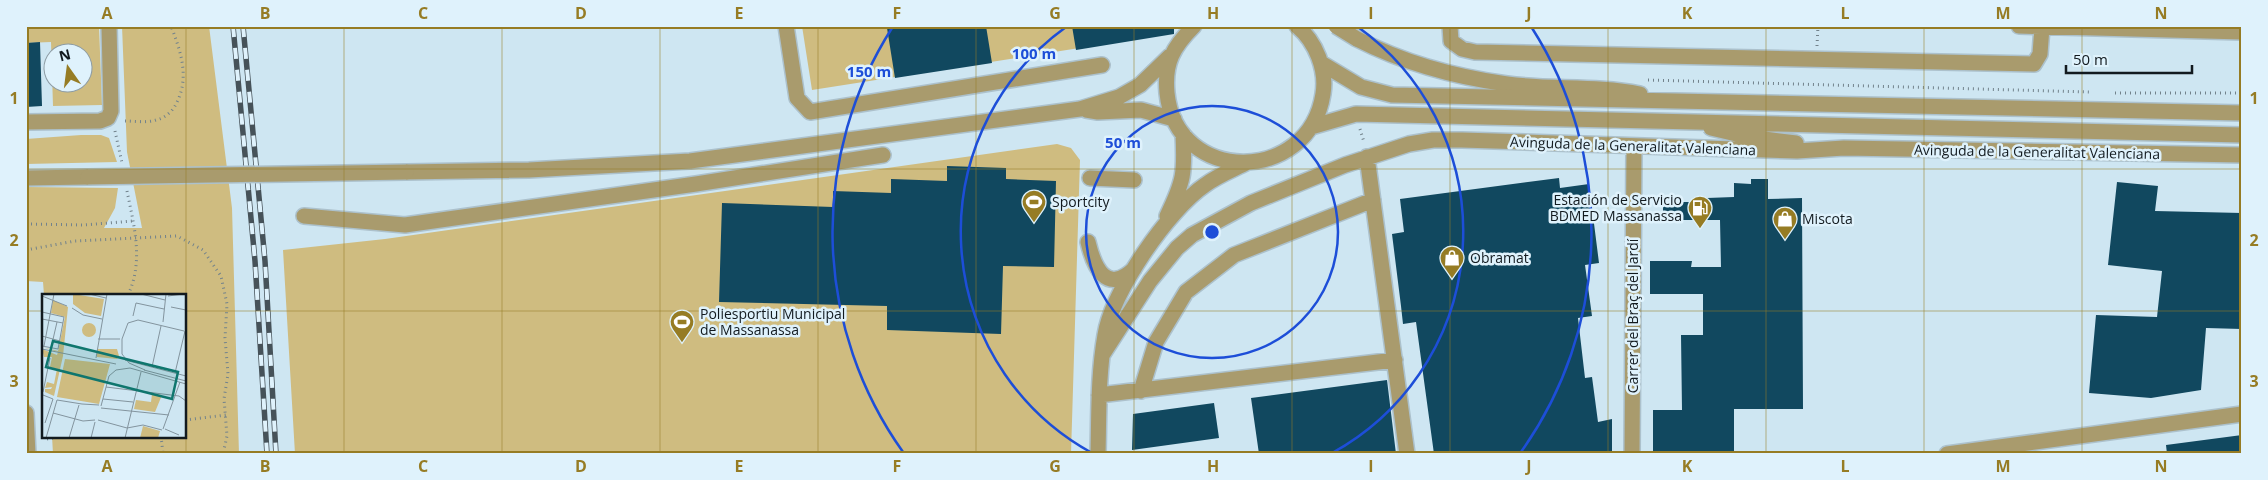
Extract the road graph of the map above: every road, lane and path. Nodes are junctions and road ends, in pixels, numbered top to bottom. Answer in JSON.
{"nodes":[{"id":1,"x":109,"y":26,"type":"edge"},
{"id":2,"x":171,"y":26,"type":"edge"},
{"id":3,"x":786,"y":26,"type":"edge"},
{"id":4,"x":1194,"y":26,"type":"edge"},
{"id":5,"x":1336,"y":26,"type":"edge"},
{"id":6,"x":1450,"y":26,"type":"edge"},
{"id":7,"x":2019,"y":26,"type":"edge"},
{"id":8,"x":1300,"y":27,"type":"edge"},
{"id":9,"x":2042,"y":27,"type":"edge"},
{"id":10,"x":2212,"y":29,"type":"edge"},
{"id":11,"x":2242,"y":32,"type":"edge"},
{"id":12,"x":1184,"y":33,"type":"edge"},
{"id":13,"x":1170,"y":56,"type":"junction"},
{"id":14,"x":1321,"y":64,"type":"junction"},
{"id":15,"x":1102,"y":65,"type":"dead end"},
{"id":16,"x":1816,"y":84,"type":"dead end"},
{"id":17,"x":2096,"y":92,"type":"dead end"},
{"id":18,"x":2106,"y":93,"type":"dead end"},
{"id":19,"x":2242,"y":93,"type":"edge"},
{"id":20,"x":1680,"y":102,"type":"junction"},
{"id":21,"x":1080,"y":109,"type":"junction"},
{"id":22,"x":2238,"y":113,"type":"edge"},
{"id":23,"x":1174,"y":119,"type":"junction"},
{"id":24,"x":125,"y":121,"type":"dead end"},
{"id":25,"x":1682,"y":121,"type":"junction"},
{"id":26,"x":26,"y":122,"type":"edge"},
{"id":27,"x":1312,"y":127,"type":"junction"},
{"id":28,"x":1183,"y":134,"type":"junction"},
{"id":29,"x":2238,"y":135,"type":"edge"},
{"id":30,"x":1634,"y":147,"type":"junction"},
{"id":31,"x":1844,"y":148,"type":"junction"},
{"id":32,"x":883,"y":155,"type":"dead end"},
{"id":33,"x":2242,"y":155,"type":"edge"},
{"id":34,"x":1367,"y":158,"type":"junction"},
{"id":35,"x":1246,"y":163,"type":"junction"},
{"id":36,"x":26,"y":178,"type":"edge"},
{"id":37,"x":1090,"y":178,"type":"dead end"},
{"id":38,"x":1134,"y":180,"type":"dead end"},
{"id":39,"x":1373,"y":200,"type":"junction"},
{"id":40,"x":304,"y":216,"type":"dead end"},
{"id":41,"x":133,"y":221,"type":"dead end"},
{"id":42,"x":26,"y":224,"type":"edge"},
{"id":43,"x":1157,"y":235,"type":"junction"},
{"id":44,"x":137,"y":239,"type":"junction"},
{"id":45,"x":1088,"y":242,"type":"dead end"},
{"id":46,"x":26,"y":250,"type":"edge"},
{"id":47,"x":1135,"y":268,"type":"junction"},
{"id":48,"x":128,"y":294,"type":"edge"},
{"id":49,"x":1103,"y":354,"type":"junction"},
{"id":50,"x":1395,"y":360,"type":"junction"},
{"id":51,"x":1141,"y":390,"type":"junction"},
{"id":52,"x":1099,"y":395,"type":"junction"},
{"id":53,"x":26,"y":413,"type":"edge"},
{"id":54,"x":226,"y":414,"type":"junction"},
{"id":55,"x":2242,"y":414,"type":"edge"},
{"id":56,"x":186,"y":420,"type":"edge"},
{"id":57,"x":56,"y":438,"type":"edge"},
{"id":58,"x":161,"y":438,"type":"edge"},
{"id":59,"x":47,"y":440,"type":"dead end"},
{"id":60,"x":28,"y":454,"type":"edge"},
{"id":61,"x":163,"y":454,"type":"edge"},
{"id":62,"x":223,"y":454,"type":"edge"},
{"id":63,"x":1098,"y":454,"type":"edge"},
{"id":64,"x":1407,"y":454,"type":"edge"},
{"id":65,"x":1632,"y":454,"type":"edge"},
{"id":66,"x":1947,"y":454,"type":"edge"}],
"edges":[{"from":1,"to":26,"type":"street"},
{"from":2,"to":24,"type":"path"},
{"from":3,"to":15,"type":"street"},
{"from":4,"to":12,"type":"street"},
{"from":5,"to":20,"type":"street","bridge":true},
{"from":6,"to":9,"type":"street"},
{"from":7,"to":9,"type":"street"},
{"from":8,"to":14,"type":"street"},
{"from":9,"to":10,"type":"street"},
{"from":10,"to":11,"type":"street"},
{"from":12,"to":13,"type":"street"},
{"from":13,"to":21,"type":"street"},
{"from":13,"to":23,"type":"street"},
{"from":14,"to":20,"type":"street"},
{"from":14,"to":27,"type":"street"},
{"from":16,"to":17,"type":"path"},
{"from":18,"to":19,"type":"path"},
{"from":20,"to":22,"type":"street"},
{"from":21,"to":23,"type":"street"},
{"from":21,"to":36,"type":"street","bridge":true},
{"from":23,"to":28,"type":"street"},
{"from":25,"to":27,"type":"street"},
{"from":25,"to":29,"type":"street"},
{"from":25,"to":31,"type":"street"},
{"from":27,"to":35,"type":"street"},
{"from":28,"to":35,"type":"street"},
{"from":28,"to":43,"type":"street"},
{"from":30,"to":31,"type":"street","name":"Avinguda de la Generalitat Valenciana"},
{"from":30,"to":34,"type":"street","name":"Avinguda de la Generalitat Valenciana"},
{"from":30,"to":65,"type":"street","name":"Carrer del Braç del Jardí"},
{"from":31,"to":33,"type":"street","name":"Avinguda de la Generalitat Valenciana"},
{"from":32,"to":40,"type":"street"},
{"from":34,"to":39,"type":"street"},
{"from":34,"to":49,"type":"street","name":"Avinguda de la Generalitat Valenciana"},
{"from":35,"to":43,"type":"street"},
{"from":37,"to":38,"type":"street"},
{"from":39,"to":50,"type":"street"},
{"from":39,"to":51,"type":"street"},
{"from":41,"to":42,"type":"path"},
{"from":43,"to":47,"type":"street"},
{"from":44,"to":46,"type":"path"},
{"from":44,"to":48,"type":"path"},
{"from":44,"to":54,"type":"path"},
{"from":45,"to":47,"type":"street"},
{"from":47,"to":49,"type":"street"},
{"from":49,"to":52,"type":"street"},
{"from":50,"to":51,"type":"street"},
{"from":50,"to":64,"type":"street"},
{"from":51,"to":52,"type":"street"},
{"from":52,"to":63,"type":"street"},
{"from":53,"to":60,"type":"street"},
{"from":54,"to":56,"type":"path"},
{"from":54,"to":62,"type":"path"},
{"from":55,"to":66,"type":"street"},
{"from":57,"to":59,"type":"path"},
{"from":58,"to":61,"type":"path"}]}
